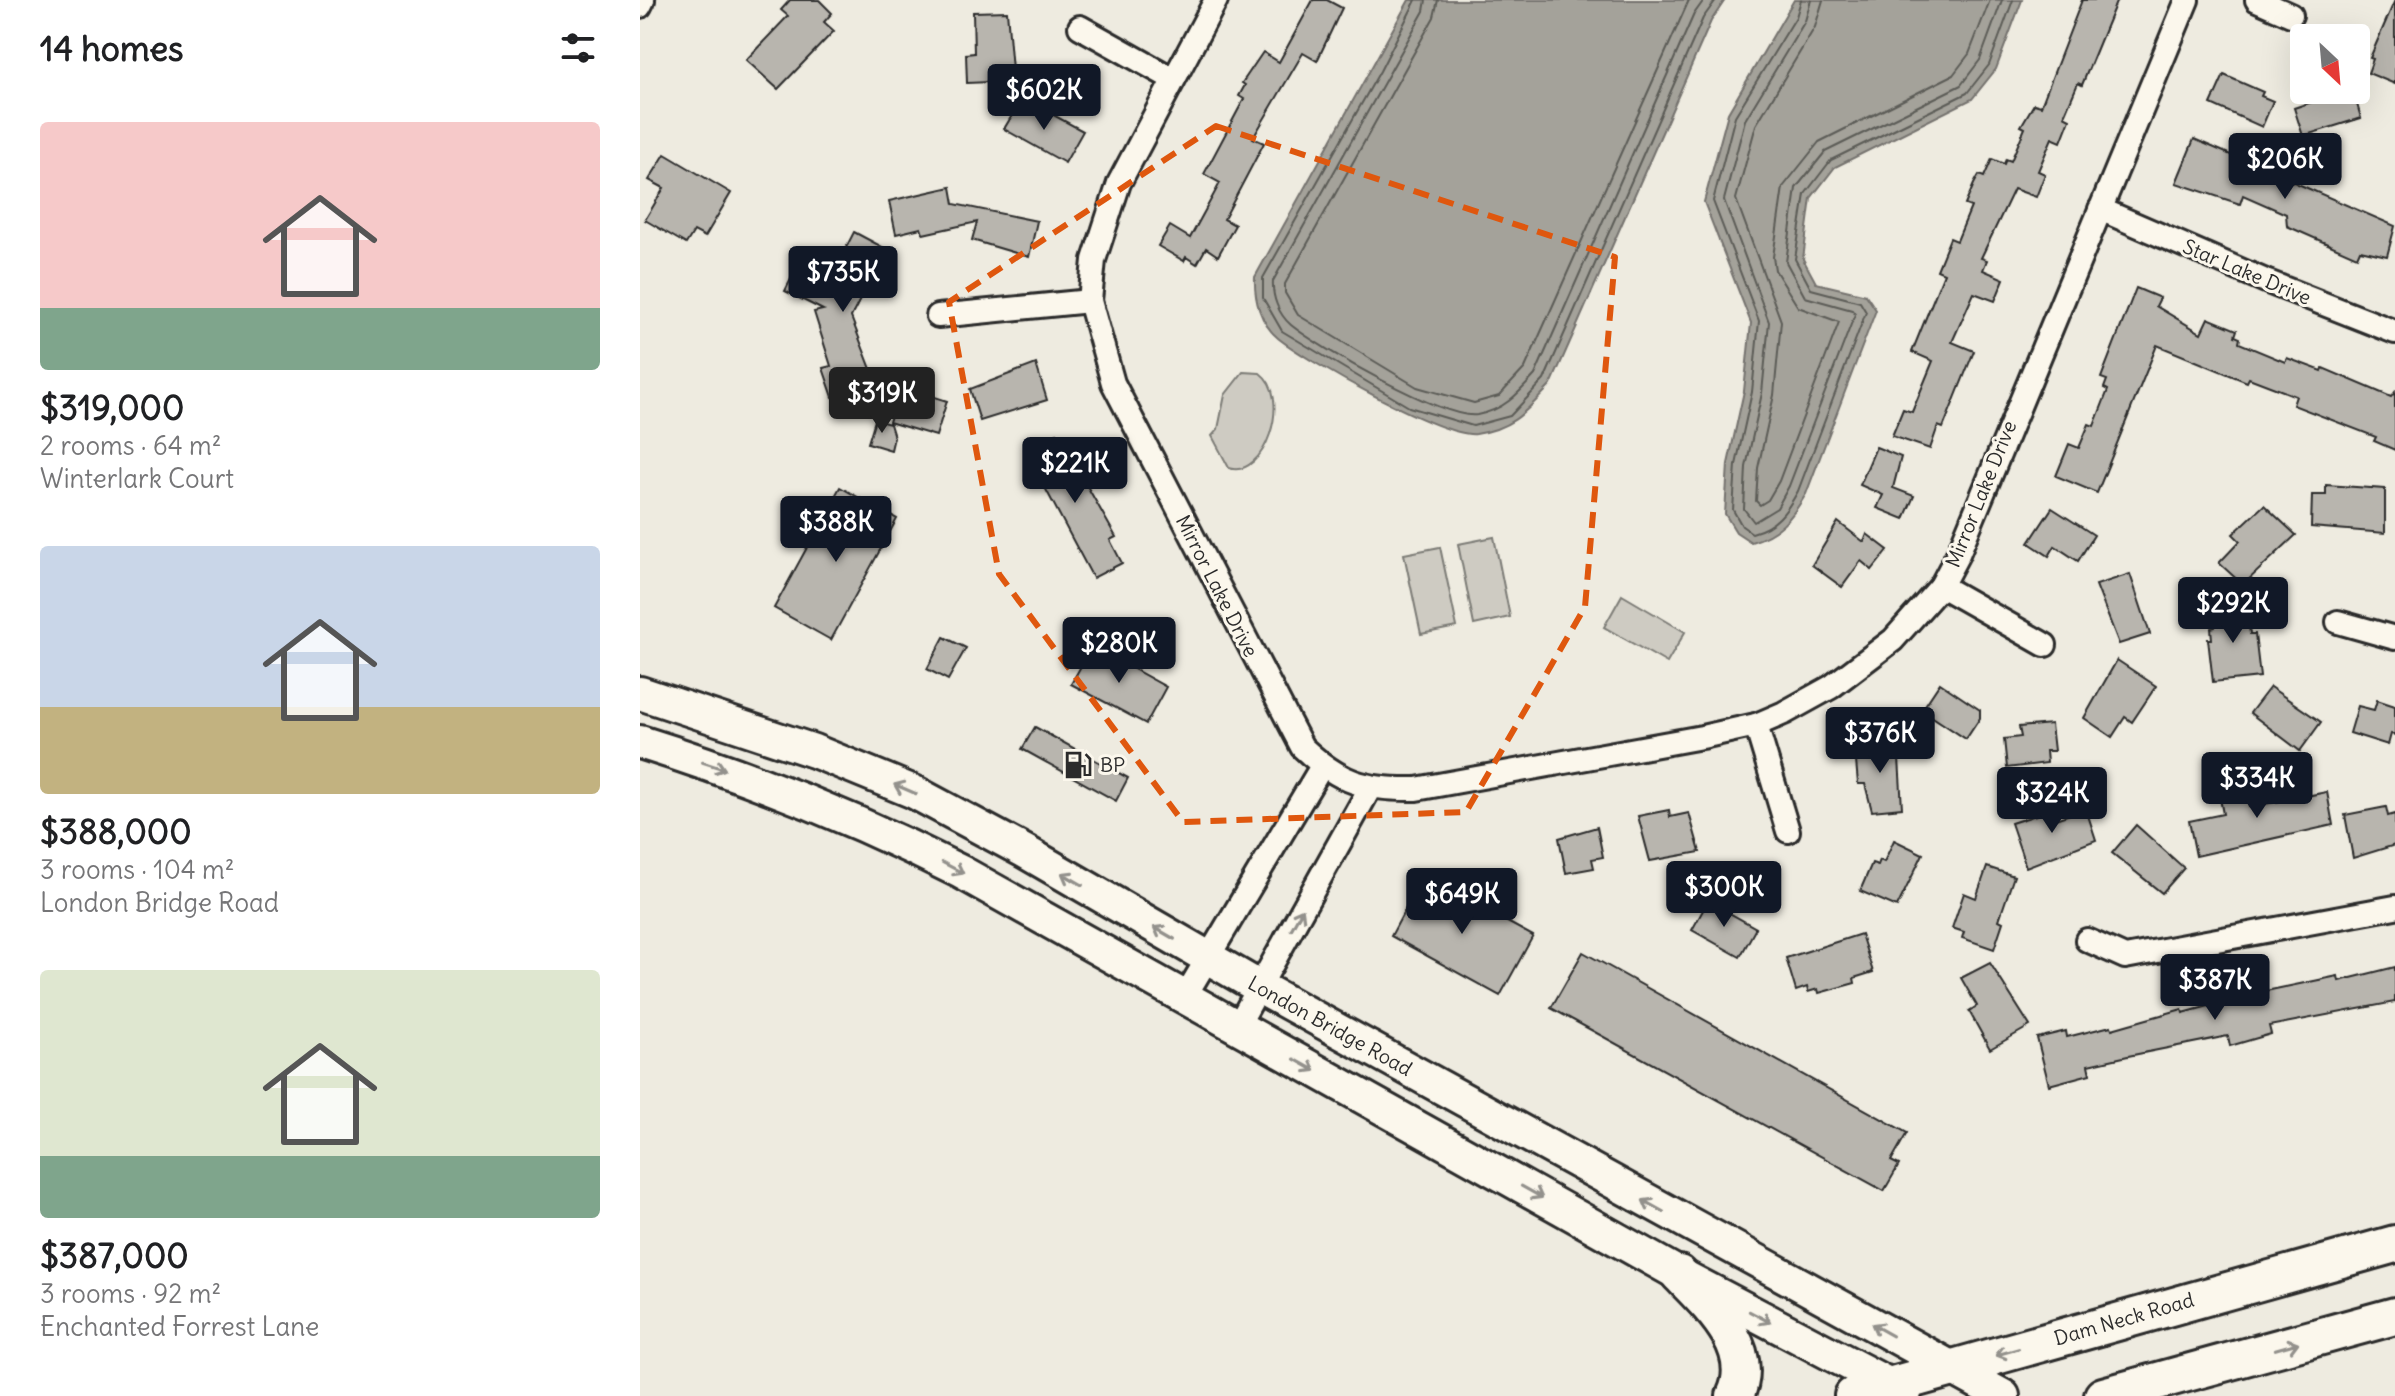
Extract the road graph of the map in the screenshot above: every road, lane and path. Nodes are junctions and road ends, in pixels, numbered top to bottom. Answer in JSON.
{"nodes":[{"id":1,"x":643,"y":0,"type":"edge"},
{"id":2,"x":1216,"y":0,"type":"edge"},
{"id":3,"x":2187,"y":0,"type":"edge"},
{"id":4,"x":2257,"y":0,"type":"edge"},
{"id":5,"x":640,"y":6,"type":"edge"},
{"id":6,"x":2291,"y":15,"type":"dead end"},
{"id":7,"x":1080,"y":27,"type":"dead end"},
{"id":8,"x":1173,"y":79,"type":"junction"},
{"id":9,"x":2100,"y":209,"type":"junction"},
{"id":10,"x":1090,"y":301,"type":"junction"},
{"id":11,"x":938,"y":316,"type":"dead end"},
{"id":12,"x":2395,"y":332,"type":"edge"},
{"id":13,"x":1941,"y":586,"type":"junction"},
{"id":14,"x":2338,"y":622,"type":"dead end"},
{"id":15,"x":2395,"y":638,"type":"edge"},
{"id":16,"x":2045,"y":645,"type":"dead end"},
{"id":17,"x":640,"y":693,"type":"edge"},
{"id":18,"x":1756,"y":725,"type":"junction"},
{"id":19,"x":640,"y":742,"type":"edge"},
{"id":20,"x":1322,"y":766,"type":"junction"},
{"id":21,"x":1370,"y":788,"type":"junction"},
{"id":22,"x":1788,"y":831,"type":"dead end"},
{"id":23,"x":2395,"y":907,"type":"edge"},
{"id":24,"x":2087,"y":940,"type":"dead end"},
{"id":25,"x":1208,"y":958,"type":"junction"},
{"id":26,"x":1259,"y":987,"type":"junction"},
{"id":27,"x":1184,"y":998,"type":"junction"},
{"id":28,"x":1237,"y":1027,"type":"junction"},
{"id":29,"x":2395,"y":1244,"type":"edge"},
{"id":30,"x":1679,"y":1274,"type":"junction"},
{"id":31,"x":2395,"y":1316,"type":"edge"},
{"id":32,"x":2229,"y":1362,"type":"junction"},
{"id":33,"x":1950,"y":1367,"type":"junction"},
{"id":34,"x":1901,"y":1391,"type":"edge"},
{"id":35,"x":1735,"y":1396,"type":"edge"},
{"id":36,"x":1853,"y":1396,"type":"edge"},
{"id":37,"x":2003,"y":1396,"type":"edge"},
{"id":38,"x":2103,"y":1396,"type":"edge"},
{"id":39,"x":2211,"y":1396,"type":"edge"}],
"edges":[{"from":1,"to":5,"type":"street"},
{"from":2,"to":8,"type":"street","name":"Mirror Lake Drive"},
{"from":3,"to":9,"type":"street","name":"Mirror Lake Drive"},
{"from":4,"to":6,"type":"street"},
{"from":7,"to":8,"type":"street"},
{"from":8,"to":10,"type":"street","name":"Mirror Lake Drive"},
{"from":9,"to":12,"type":"street","name":"Star Lake Drive"},
{"from":9,"to":13,"type":"street","name":"Mirror Lake Drive"},
{"from":10,"to":11,"type":"street"},
{"from":10,"to":20,"type":"street","name":"Mirror Lake Drive"},
{"from":13,"to":16,"type":"street"},
{"from":13,"to":18,"type":"street","name":"Mirror Lake Drive"},
{"from":14,"to":15,"type":"street"},
{"from":25,"to":17,"type":"main road","name":"London Bridge Road","one_way":true},
{"from":18,"to":21,"type":"street","name":"Mirror Lake Drive"},
{"from":18,"to":22,"type":"street"},
{"from":19,"to":27,"type":"main road","one_way":true},
{"from":20,"to":21,"type":"street","name":"Mirror Lake Drive"},
{"from":20,"to":25,"type":"street"},
{"from":26,"to":21,"type":"street","one_way":true},
{"from":23,"to":24,"type":"street"},
{"from":25,"to":26,"type":"main road","name":"London Bridge Road"},
{"from":25,"to":27,"type":"street"},
{"from":26,"to":28,"type":"street"},
{"from":33,"to":26,"type":"main road","name":"London Bridge Road","one_way":true},
{"from":27,"to":28,"type":"main road"},
{"from":28,"to":30,"type":"main road","one_way":true},
{"from":29,"to":33,"type":"main road","name":"Dam Neck Road","one_way":true},
{"from":30,"to":34,"type":"main road","one_way":true},
{"from":30,"to":35,"type":"main road"},
{"from":32,"to":31,"type":"main road","one_way":true},
{"from":32,"to":38,"type":"main road"},
{"from":32,"to":39,"type":"main road"},
{"from":33,"to":34,"type":"main road","name":"Dam Neck Road"},
{"from":33,"to":37,"type":"main road","name":"London Bridge Road"},
{"from":34,"to":36,"type":"main road","name":"Dam Neck Road"}]}
